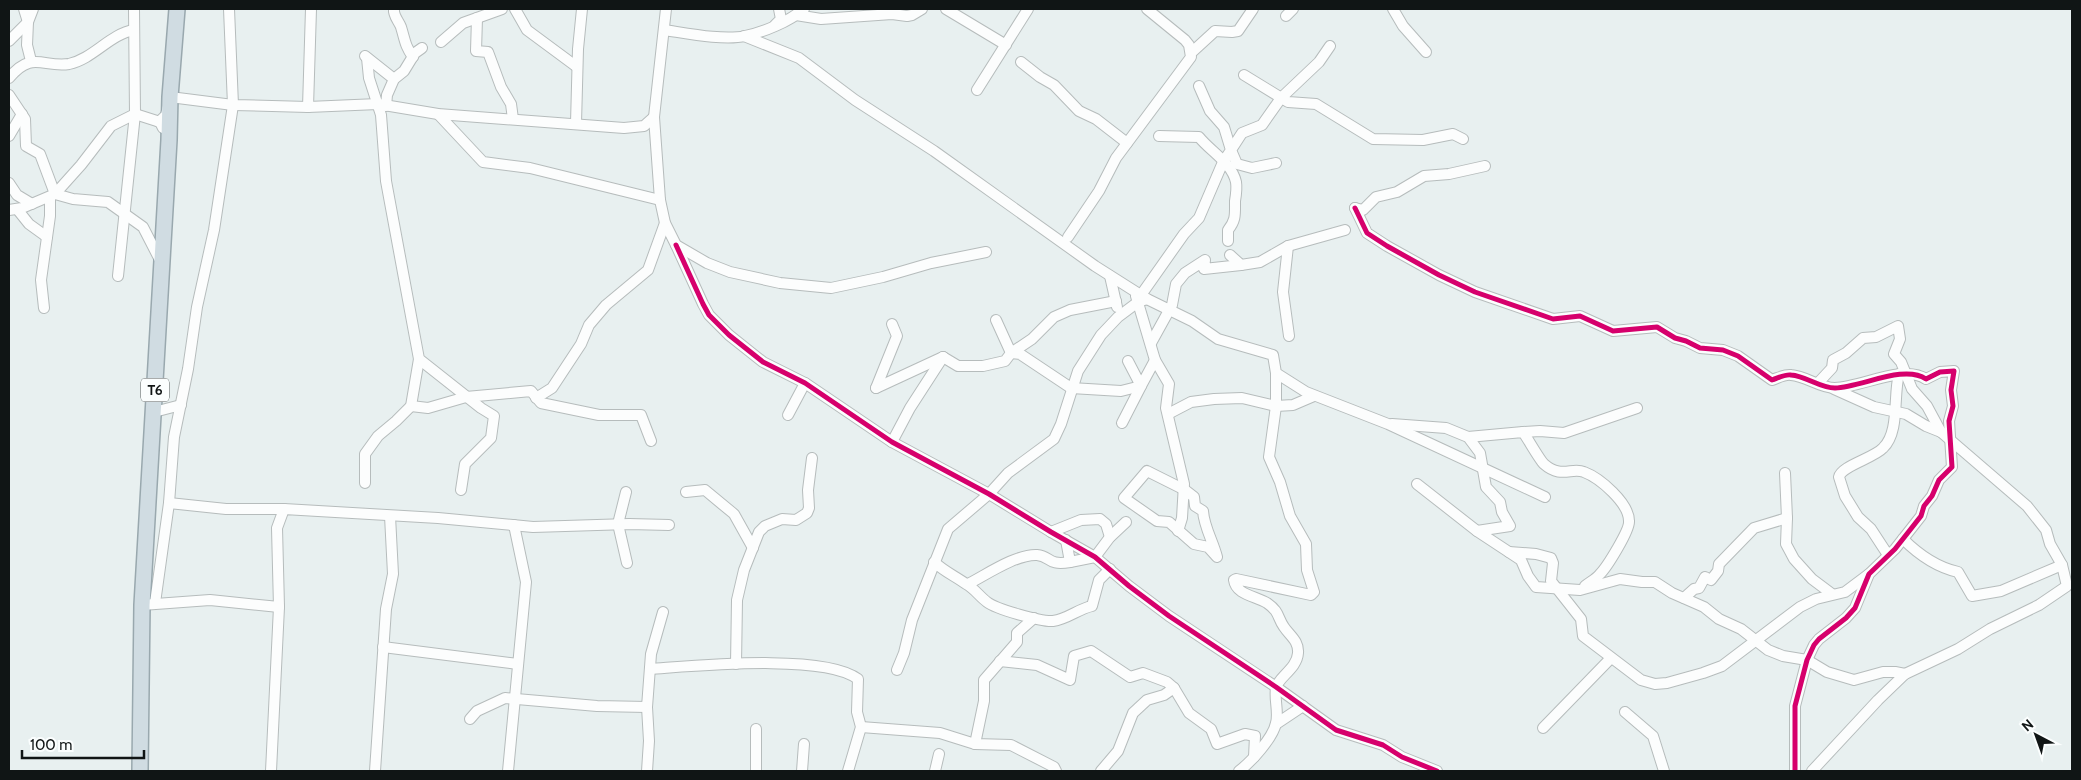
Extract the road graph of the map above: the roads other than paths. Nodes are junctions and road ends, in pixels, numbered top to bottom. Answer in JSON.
{"nodes":[{"id":1,"x":24,"y":9,"type":"edge"},
{"id":2,"x":33,"y":9,"type":"edge"},
{"id":3,"x":134,"y":9,"type":"edge"},
{"id":4,"x":177,"y":9,"type":"edge"},
{"id":5,"x":229,"y":9,"type":"edge"},
{"id":6,"x":311,"y":9,"type":"edge"},
{"id":7,"x":394,"y":9,"type":"edge"},
{"id":8,"x":502,"y":9,"type":"edge"},
{"id":9,"x":515,"y":9,"type":"edge"},
{"id":10,"x":582,"y":9,"type":"edge"},
{"id":11,"x":666,"y":9,"type":"edge"},
{"id":12,"x":779,"y":9,"type":"edge"},
{"id":13,"x":922,"y":9,"type":"edge"},
{"id":14,"x":946,"y":9,"type":"edge"},
{"id":15,"x":1018,"y":9,"type":"edge"},
{"id":16,"x":1028,"y":9,"type":"edge"},
{"id":17,"x":1147,"y":9,"type":"edge"},
{"id":18,"x":1253,"y":9,"type":"edge"},
{"id":19,"x":1393,"y":9,"type":"edge"},
{"id":20,"x":800,"y":12,"type":"edge"},
{"id":21,"x":477,"y":18,"type":"junction"},
{"id":22,"x":28,"y":22,"type":"junction"},
{"id":23,"x":1021,"y":22,"type":"junction"},
{"id":24,"x":773,"y":26,"type":"junction"},
{"id":25,"x":9,"y":30,"type":"edge"},
{"id":26,"x":134,"y":30,"type":"junction"},
{"id":27,"x":664,"y":30,"type":"junction"},
{"id":28,"x":744,"y":36,"type":"junction"},
{"id":29,"x":9,"y":41,"type":"edge"},
{"id":30,"x":441,"y":42,"type":"dead end"},
{"id":31,"x":1006,"y":45,"type":"junction"},
{"id":32,"x":1330,"y":46,"type":"dead end"},
{"id":33,"x":422,"y":48,"type":"dead end"},
{"id":34,"x":1426,"y":52,"type":"dead end"},
{"id":35,"x":1191,"y":53,"type":"junction"},
{"id":36,"x":413,"y":57,"type":"junction"},
{"id":37,"x":31,"y":62,"type":"junction"},
{"id":38,"x":1021,"y":62,"type":"dead end"},
{"id":39,"x":577,"y":67,"type":"junction"},
{"id":40,"x":1244,"y":75,"type":"dead end"},
{"id":41,"x":9,"y":78,"type":"edge"},
{"id":42,"x":394,"y":79,"type":"junction"},
{"id":43,"x":1199,"y":86,"type":"dead end"},
{"id":44,"x":977,"y":90,"type":"dead end"},
{"id":45,"x":9,"y":94,"type":"edge"},
{"id":46,"x":170,"y":98,"type":"junction"},
{"id":47,"x":1281,"y":98,"type":"junction"},
{"id":48,"x":233,"y":105,"type":"junction"},
{"id":49,"x":382,"y":105,"type":"junction"},
{"id":50,"x":308,"y":107,"type":"junction"},
{"id":51,"x":22,"y":114,"type":"junction"},
{"id":52,"x":135,"y":114,"type":"junction"},
{"id":53,"x":438,"y":114,"type":"junction"},
{"id":54,"x":654,"y":117,"type":"junction"},
{"id":55,"x":513,"y":119,"type":"junction"},
{"id":56,"x":160,"y":122,"type":"junction"},
{"id":57,"x":576,"y":123,"type":"junction"},
{"id":58,"x":9,"y":136,"type":"edge"},
{"id":59,"x":1159,"y":136,"type":"dead end"},
{"id":60,"x":1463,"y":139,"type":"dead end"},
{"id":61,"x":169,"y":140,"type":"junction"},
{"id":62,"x":1127,"y":143,"type":"junction"},
{"id":63,"x":1231,"y":150,"type":"junction"},
{"id":64,"x":1224,"y":162,"type":"junction"},
{"id":65,"x":1276,"y":163,"type":"dead end"},
{"id":66,"x":1485,"y":166,"type":"dead end"},
{"id":67,"x":9,"y":183,"type":"edge"},
{"id":68,"x":52,"y":195,"type":"junction"},
{"id":69,"x":660,"y":200,"type":"junction"},
{"id":70,"x":32,"y":204,"type":"junction"},
{"id":71,"x":13,"y":210,"type":"edge"},
{"id":72,"x":125,"y":215,"type":"junction"},
{"id":73,"x":665,"y":223,"type":"junction"},
{"id":74,"x":1344,"y":230,"type":"dead end"},
{"id":75,"x":47,"y":237,"type":"junction"},
{"id":76,"x":1068,"y":237,"type":"dead end"},
{"id":77,"x":1228,"y":241,"type":"dead end"},
{"id":78,"x":676,"y":245,"type":"junction"},
{"id":79,"x":1288,"y":246,"type":"junction"},
{"id":80,"x":986,"y":252,"type":"dead end"},
{"id":81,"x":1230,"y":255,"type":"dead end"},
{"id":82,"x":161,"y":263,"type":"junction"},
{"id":83,"x":1241,"y":265,"type":"junction"},
{"id":84,"x":118,"y":276,"type":"dead end"},
{"id":85,"x":1110,"y":276,"type":"junction"},
{"id":86,"x":1140,"y":297,"type":"junction"},
{"id":87,"x":1116,"y":301,"type":"junction"},
{"id":88,"x":44,"y":308,"type":"dead end"},
{"id":89,"x":1168,"y":311,"type":"junction"},
{"id":90,"x":1118,"y":317,"type":"junction"},
{"id":91,"x":996,"y":320,"type":"dead end"},
{"id":92,"x":892,"y":324,"type":"dead end"},
{"id":93,"x":1289,"y":336,"type":"dead end"},
{"id":94,"x":1151,"y":343,"type":"junction"},
{"id":95,"x":1011,"y":353,"type":"junction"},
{"id":96,"x":943,"y":357,"type":"junction"},
{"id":97,"x":419,"y":359,"type":"junction"},
{"id":98,"x":1155,"y":360,"type":"junction"},
{"id":99,"x":1128,"y":361,"type":"dead end"},
{"id":100,"x":1276,"y":373,"type":"junction"},
{"id":101,"x":1903,"y":374,"type":"junction"},
{"id":102,"x":805,"y":382,"type":"junction"},
{"id":103,"x":1818,"y":383,"type":"junction"},
{"id":104,"x":1141,"y":386,"type":"junction"},
{"id":105,"x":1071,"y":388,"type":"junction"},
{"id":106,"x":1833,"y":388,"type":"junction"},
{"id":107,"x":466,"y":396,"type":"junction"},
{"id":108,"x":1314,"y":396,"type":"junction"},
{"id":109,"x":536,"y":398,"type":"junction"},
{"id":110,"x":181,"y":405,"type":"junction"},
{"id":111,"x":411,"y":406,"type":"junction"},
{"id":112,"x":1276,"y":406,"type":"junction"},
{"id":113,"x":1636,"y":408,"type":"dead end"},
{"id":114,"x":1896,"y":411,"type":"junction"},
{"id":115,"x":154,"y":412,"type":"junction"},
{"id":116,"x":1168,"y":414,"type":"junction"},
{"id":117,"x":788,"y":415,"type":"dead end"},
{"id":118,"x":1122,"y":424,"type":"dead end"},
{"id":119,"x":1388,"y":424,"type":"junction"},
{"id":120,"x":1523,"y":432,"type":"junction"},
{"id":121,"x":1941,"y":432,"type":"junction"},
{"id":122,"x":1468,"y":437,"type":"junction"},
{"id":123,"x":1951,"y":440,"type":"junction"},
{"id":124,"x":651,"y":441,"type":"dead end"},
{"id":125,"x":892,"y":442,"type":"junction"},
{"id":126,"x":812,"y":458,"type":"dead end"},
{"id":127,"x":1482,"y":468,"type":"junction"},
{"id":128,"x":1785,"y":473,"type":"dead end"},
{"id":129,"x":365,"y":483,"type":"dead end"},
{"id":130,"x":1418,"y":484,"type":"dead end"},
{"id":131,"x":461,"y":490,"type":"dead end"},
{"id":132,"x":1184,"y":490,"type":"junction"},
{"id":133,"x":626,"y":492,"type":"dead end"},
{"id":134,"x":686,"y":492,"type":"dead end"},
{"id":135,"x":989,"y":494,"type":"junction"},
{"id":136,"x":1545,"y":497,"type":"dead end"},
{"id":137,"x":169,"y":503,"type":"junction"},
{"id":138,"x":284,"y":508,"type":"junction"},
{"id":139,"x":390,"y":516,"type":"junction"},
{"id":140,"x":1787,"y":518,"type":"junction"},
{"id":141,"x":1126,"y":522,"type":"dead end"},
{"id":142,"x":618,"y":524,"type":"junction"},
{"id":143,"x":514,"y":525,"type":"junction"},
{"id":144,"x":669,"y":525,"type":"dead end"},
{"id":145,"x":1178,"y":531,"type":"junction"},
{"id":146,"x":1477,"y":531,"type":"junction"},
{"id":147,"x":744,"y":532,"type":"junction"},
{"id":148,"x":759,"y":532,"type":"junction"},
{"id":149,"x":1051,"y":532,"type":"junction"},
{"id":150,"x":1110,"y":537,"type":"junction"},
{"id":151,"x":1903,"y":539,"type":"junction"},
{"id":152,"x":1066,"y":540,"type":"junction"},
{"id":153,"x":752,"y":548,"type":"junction"},
{"id":154,"x":1506,"y":551,"type":"junction"},
{"id":155,"x":1888,"y":555,"type":"junction"},
{"id":156,"x":1095,"y":557,"type":"junction"},
{"id":157,"x":934,"y":562,"type":"junction"},
{"id":158,"x":1070,"y":562,"type":"junction"},
{"id":159,"x":627,"y":563,"type":"dead end"},
{"id":160,"x":2062,"y":565,"type":"junction"},
{"id":161,"x":1110,"y":569,"type":"junction"},
{"id":162,"x":1869,"y":574,"type":"junction"},
{"id":163,"x":968,"y":584,"type":"junction"},
{"id":164,"x":1555,"y":587,"type":"junction"},
{"id":165,"x":1580,"y":590,"type":"junction"},
{"id":166,"x":1832,"y":594,"type":"junction"},
{"id":167,"x":1684,"y":598,"type":"junction"},
{"id":168,"x":148,"y":604,"type":"junction"},
{"id":169,"x":279,"y":608,"type":"junction"},
{"id":170,"x":663,"y":612,"type":"dead end"},
{"id":171,"x":1034,"y":618,"type":"junction"},
{"id":172,"x":1756,"y":641,"type":"junction"},
{"id":173,"x":383,"y":647,"type":"junction"},
{"id":174,"x":1611,"y":658,"type":"junction"},
{"id":175,"x":1807,"y":660,"type":"junction"},
{"id":176,"x":1000,"y":661,"type":"junction"},
{"id":177,"x":518,"y":664,"type":"junction"},
{"id":178,"x":736,"y":664,"type":"junction"},
{"id":179,"x":650,"y":669,"type":"junction"},
{"id":180,"x":897,"y":670,"type":"dead end"},
{"id":181,"x":1905,"y":674,"type":"junction"},
{"id":182,"x":1276,"y":686,"type":"junction"},
{"id":183,"x":1174,"y":688,"type":"junction"},
{"id":184,"x":515,"y":700,"type":"junction"},
{"id":185,"x":1303,"y":706,"type":"junction"},
{"id":186,"x":647,"y":707,"type":"junction"},
{"id":187,"x":1625,"y":712,"type":"dead end"},
{"id":188,"x":470,"y":718,"type":"dead end"},
{"id":189,"x":1276,"y":724,"type":"junction"},
{"id":190,"x":861,"y":727,"type":"junction"},
{"id":191,"x":1543,"y":728,"type":"dead end"},
{"id":192,"x":756,"y":729,"type":"dead end"},
{"id":193,"x":804,"y":744,"type":"dead end"},
{"id":194,"x":975,"y":744,"type":"junction"},
{"id":195,"x":939,"y":754,"type":"dead end"},
{"id":196,"x":1254,"y":757,"type":"junction"},
{"id":197,"x":140,"y":771,"type":"edge"},
{"id":198,"x":271,"y":771,"type":"edge"},
{"id":199,"x":375,"y":771,"type":"edge"},
{"id":200,"x":508,"y":771,"type":"edge"},
{"id":201,"x":646,"y":771,"type":"edge"},
{"id":202,"x":756,"y":771,"type":"edge"},
{"id":203,"x":802,"y":771,"type":"edge"},
{"id":204,"x":848,"y":771,"type":"edge"},
{"id":205,"x":936,"y":771,"type":"edge"},
{"id":206,"x":1056,"y":771,"type":"edge"},
{"id":207,"x":1101,"y":771,"type":"edge"},
{"id":208,"x":1239,"y":771,"type":"edge"},
{"id":209,"x":1437,"y":771,"type":"edge"},
{"id":210,"x":1664,"y":771,"type":"edge"},
{"id":211,"x":1795,"y":771,"type":"edge"},
{"id":212,"x":1812,"y":771,"type":"edge"}],
"edges":[{"from":1,"to":22,"type":"street"},
{"from":2,"to":22,"type":"street"},
{"from":3,"to":26,"type":"street"},
{"from":4,"to":46,"type":"highway","number":"T6"},
{"from":5,"to":48,"type":"street"},
{"from":6,"to":50,"type":"street"},
{"from":7,"to":36,"type":"street"},
{"from":8,"to":21,"type":"street"},
{"from":9,"to":39,"type":"street"},
{"from":10,"to":39,"type":"street"},
{"from":11,"to":27,"type":"street"},
{"from":12,"to":24,"type":"street"},
{"from":13,"to":20,"type":"street"},
{"from":14,"to":31,"type":"street"},
{"from":15,"to":23,"type":"street"},
{"from":16,"to":23,"type":"street"},
{"from":17,"to":35,"type":"street"},
{"from":18,"to":35,"type":"street"},
{"from":19,"to":34,"type":"street"},
{"from":20,"to":24,"type":"street"},
{"from":21,"to":30,"type":"street"},
{"from":21,"to":55,"type":"street"},
{"from":22,"to":25,"type":"street"},
{"from":22,"to":29,"type":"street"},
{"from":22,"to":37,"type":"street"},
{"from":23,"to":31,"type":"street"},
{"from":24,"to":28,"type":"street"},
{"from":26,"to":37,"type":"street"},
{"from":26,"to":52,"type":"street"},
{"from":27,"to":28,"type":"street"},
{"from":27,"to":54,"type":"street"},
{"from":28,"to":85,"type":"street"},
{"from":31,"to":44,"type":"street"},
{"from":32,"to":47,"type":"street"},
{"from":33,"to":36,"type":"street"},
{"from":35,"to":62,"type":"street"},
{"from":36,"to":42,"type":"street"},
{"from":37,"to":41,"type":"street"},
{"from":38,"to":62,"type":"street"},
{"from":39,"to":57,"type":"street"},
{"from":40,"to":47,"type":"street"},
{"from":42,"to":49,"type":"street"},
{"from":42,"to":49,"type":"street"},
{"from":43,"to":63,"type":"street"},
{"from":45,"to":51,"type":"street"},
{"from":46,"to":48,"type":"street"},
{"from":46,"to":56,"type":"street"},
{"from":46,"to":61,"type":"highway","number":"T6"},
{"from":47,"to":60,"type":"street"},
{"from":47,"to":63,"type":"street"},
{"from":48,"to":50,"type":"street"},
{"from":48,"to":110,"type":"street"},
{"from":49,"to":50,"type":"street"},
{"from":49,"to":53,"type":"street"},
{"from":49,"to":97,"type":"street"},
{"from":51,"to":58,"type":"street"},
{"from":51,"to":68,"type":"street"},
{"from":52,"to":56,"type":"street"},
{"from":52,"to":68,"type":"street"},
{"from":52,"to":72,"type":"street"},
{"from":53,"to":55,"type":"street"},
{"from":53,"to":69,"type":"street"},
{"from":54,"to":57,"type":"street"},
{"from":54,"to":69,"type":"street"},
{"from":55,"to":57,"type":"street"},
{"from":56,"to":61,"type":"street"},
{"from":59,"to":64,"type":"street"},
{"from":61,"to":82,"type":"highway","number":"T6"},
{"from":62,"to":76,"type":"street"},
{"from":63,"to":64,"type":"street"},
{"from":63,"to":65,"type":"street"},
{"from":64,"to":77,"type":"street"},
{"from":64,"to":86,"type":"street"},
{"from":66,"to":103,"type":"street"},
{"from":67,"to":70,"type":"street"},
{"from":68,"to":70,"type":"street"},
{"from":68,"to":72,"type":"street"},
{"from":68,"to":75,"type":"street"},
{"from":69,"to":73,"type":"street"},
{"from":70,"to":71,"type":"street"},
{"from":71,"to":75,"type":"street"},
{"from":72,"to":82,"type":"street"},
{"from":72,"to":84,"type":"street"},
{"from":73,"to":78,"type":"street"},
{"from":73,"to":109,"type":"street"},
{"from":74,"to":79,"type":"street"},
{"from":75,"to":88,"type":"street"},
{"from":78,"to":80,"type":"street"},
{"from":78,"to":102,"type":"street"},
{"from":79,"to":83,"type":"street"},
{"from":79,"to":93,"type":"street"},
{"from":81,"to":83,"type":"street"},
{"from":82,"to":115,"type":"highway","number":"T6"},
{"from":83,"to":89,"type":"street"},
{"from":85,"to":86,"type":"street"},
{"from":85,"to":87,"type":"street"},
{"from":86,"to":89,"type":"street"},
{"from":86,"to":90,"type":"street"},
{"from":86,"to":94,"type":"street"},
{"from":87,"to":90,"type":"street"},
{"from":87,"to":95,"type":"street"},
{"from":89,"to":94,"type":"street"},
{"from":89,"to":100,"type":"street"},
{"from":90,"to":105,"type":"street"},
{"from":91,"to":95,"type":"street"},
{"from":92,"to":96,"type":"street"},
{"from":94,"to":98,"type":"street"},
{"from":95,"to":96,"type":"street"},
{"from":95,"to":105,"type":"street"},
{"from":96,"to":125,"type":"street"},
{"from":97,"to":107,"type":"street"},
{"from":97,"to":111,"type":"street"},
{"from":98,"to":104,"type":"street"},
{"from":98,"to":116,"type":"street"},
{"from":99,"to":104,"type":"street"},
{"from":100,"to":108,"type":"street"},
{"from":100,"to":112,"type":"street"},
{"from":101,"to":103,"type":"street"},
{"from":101,"to":106,"type":"street"},
{"from":101,"to":114,"type":"street"},
{"from":101,"to":121,"type":"street"},
{"from":101,"to":123,"type":"street"},
{"from":102,"to":117,"type":"street"},
{"from":102,"to":125,"type":"street"},
{"from":103,"to":106,"type":"street"},
{"from":104,"to":105,"type":"street"},
{"from":104,"to":118,"type":"street"},
{"from":105,"to":135,"type":"street"},
{"from":106,"to":114,"type":"street"},
{"from":107,"to":109,"type":"street"},
{"from":107,"to":111,"type":"street"},
{"from":107,"to":131,"type":"street"},
{"from":108,"to":112,"type":"street"},
{"from":108,"to":119,"type":"street"},
{"from":109,"to":124,"type":"street"},
{"from":110,"to":115,"type":"street"},
{"from":110,"to":137,"type":"street"},
{"from":111,"to":129,"type":"street"},
{"from":112,"to":116,"type":"street"},
{"from":112,"to":182,"type":"street"},
{"from":113,"to":120,"type":"street"},
{"from":114,"to":121,"type":"street"},
{"from":114,"to":155,"type":"street"},
{"from":115,"to":168,"type":"highway","number":"T6"},
{"from":116,"to":132,"type":"street"},
{"from":119,"to":122,"type":"street"},
{"from":119,"to":127,"type":"street"},
{"from":120,"to":122,"type":"street"},
{"from":120,"to":165,"type":"street"},
{"from":121,"to":123,"type":"street"},
{"from":122,"to":127,"type":"street"},
{"from":123,"to":151,"type":"street"},
{"from":123,"to":160,"type":"street"},
{"from":125,"to":135,"type":"street"},
{"from":126,"to":148,"type":"street"},
{"from":127,"to":136,"type":"street"},
{"from":127,"to":146,"type":"street"},
{"from":128,"to":140,"type":"street"},
{"from":130,"to":146,"type":"street"},
{"from":132,"to":145,"type":"street"},
{"from":132,"to":145,"type":"street"},
{"from":132,"to":145,"type":"street"},
{"from":133,"to":142,"type":"street"},
{"from":134,"to":147,"type":"street"},
{"from":135,"to":149,"type":"street"},
{"from":135,"to":157,"type":"street"},
{"from":137,"to":138,"type":"street"},
{"from":137,"to":168,"type":"street"},
{"from":138,"to":139,"type":"street"},
{"from":138,"to":169,"type":"street"},
{"from":139,"to":143,"type":"street"},
{"from":139,"to":173,"type":"street"},
{"from":140,"to":166,"type":"street"},
{"from":140,"to":167,"type":"street"},
{"from":141,"to":150,"type":"street"},
{"from":142,"to":143,"type":"street"},
{"from":142,"to":144,"type":"street"},
{"from":142,"to":159,"type":"street"},
{"from":143,"to":177,"type":"street"},
{"from":146,"to":154,"type":"street"},
{"from":147,"to":148,"type":"street"},
{"from":147,"to":153,"type":"street"},
{"from":148,"to":153,"type":"street"},
{"from":149,"to":150,"type":"street"},
{"from":149,"to":152,"type":"street"},
{"from":150,"to":156,"type":"street"},
{"from":151,"to":155,"type":"street"},
{"from":151,"to":160,"type":"street"},
{"from":152,"to":156,"type":"street"},
{"from":152,"to":158,"type":"street"},
{"from":153,"to":178,"type":"street"},
{"from":154,"to":164,"type":"street"},
{"from":154,"to":164,"type":"street"},
{"from":155,"to":162,"type":"street"},
{"from":156,"to":158,"type":"street"},
{"from":156,"to":161,"type":"street"},
{"from":157,"to":163,"type":"street"},
{"from":157,"to":180,"type":"street"},
{"from":158,"to":163,"type":"street"},
{"from":160,"to":181,"type":"street"},
{"from":161,"to":171,"type":"street"},
{"from":161,"to":182,"type":"street"},
{"from":162,"to":166,"type":"street"},
{"from":162,"to":175,"type":"street"},
{"from":163,"to":171,"type":"street"},
{"from":164,"to":165,"type":"street"},
{"from":164,"to":174,"type":"street"},
{"from":165,"to":167,"type":"street"},
{"from":166,"to":172,"type":"street"},
{"from":167,"to":172,"type":"street"},
{"from":168,"to":169,"type":"street"},
{"from":168,"to":197,"type":"highway","number":"T6"},
{"from":169,"to":198,"type":"street"},
{"from":170,"to":179,"type":"street"},
{"from":171,"to":176,"type":"street"},
{"from":172,"to":174,"type":"street"},
{"from":172,"to":175,"type":"street"},
{"from":173,"to":177,"type":"street"},
{"from":173,"to":199,"type":"street"},
{"from":174,"to":191,"type":"street"},
{"from":175,"to":181,"type":"street"},
{"from":175,"to":211,"type":"street"},
{"from":176,"to":183,"type":"street"},
{"from":176,"to":194,"type":"street"},
{"from":177,"to":184,"type":"street"},
{"from":178,"to":179,"type":"street"},
{"from":178,"to":190,"type":"street"},
{"from":179,"to":186,"type":"street"},
{"from":181,"to":212,"type":"street"},
{"from":182,"to":185,"type":"street"},
{"from":182,"to":189,"type":"street"},
{"from":183,"to":196,"type":"street"},
{"from":183,"to":207,"type":"street"},
{"from":184,"to":186,"type":"street"},
{"from":184,"to":188,"type":"street"},
{"from":184,"to":200,"type":"street"},
{"from":185,"to":189,"type":"street"},
{"from":185,"to":209,"type":"street"},
{"from":186,"to":201,"type":"street"},
{"from":187,"to":210,"type":"street"},
{"from":189,"to":196,"type":"street"},
{"from":190,"to":194,"type":"street"},
{"from":190,"to":204,"type":"street"},
{"from":192,"to":202,"type":"street"},
{"from":193,"to":203,"type":"street"},
{"from":194,"to":206,"type":"street"},
{"from":195,"to":205,"type":"street"},
{"from":196,"to":208,"type":"street"}]}
